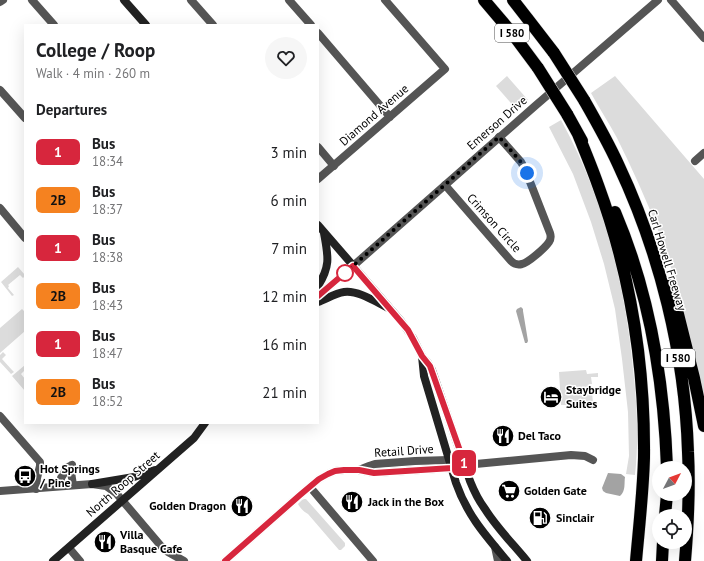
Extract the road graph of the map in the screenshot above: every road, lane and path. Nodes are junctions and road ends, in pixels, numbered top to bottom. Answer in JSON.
{"nodes":[{"id":1,"x":4,"y":0,"type":"edge"},
{"id":2,"x":32,"y":0,"type":"edge"},
{"id":3,"x":124,"y":0,"type":"edge"},
{"id":4,"x":191,"y":0,"type":"edge"},
{"id":5,"x":289,"y":0,"type":"edge"},
{"id":6,"x":385,"y":0,"type":"edge"},
{"id":7,"x":484,"y":0,"type":"edge"},
{"id":8,"x":513,"y":0,"type":"edge"},
{"id":9,"x":658,"y":0,"type":"edge"},
{"id":10,"x":671,"y":0,"type":"edge"},
{"id":11,"x":0,"y":2,"type":"edge"},
{"id":12,"x":53,"y":24,"type":"edge"},
{"id":13,"x":145,"y":24,"type":"edge"},
{"id":14,"x":212,"y":24,"type":"edge"},
{"id":15,"x":310,"y":24,"type":"edge"},
{"id":16,"x":319,"y":34,"type":"edge"},
{"id":17,"x":704,"y":38,"type":"edge"},
{"id":18,"x":0,"y":90,"type":"edge"},
{"id":19,"x":24,"y":117,"type":"edge"},
{"id":20,"x":390,"y":117,"type":"junction"},
{"id":21,"x":578,"y":134,"type":"junction"},
{"id":22,"x":499,"y":137,"type":"junction"},
{"id":23,"x":319,"y":148,"type":"edge"},
{"id":24,"x":704,"y":153,"type":"edge"},
{"id":25,"x":695,"y":161,"type":"dead end"},
{"id":26,"x":618,"y":164,"type":"junction"},
{"id":27,"x":334,"y":166,"type":"junction"},
{"id":28,"x":319,"y":178,"type":"edge"},
{"id":29,"x":445,"y":185,"type":"junction"},
{"id":30,"x":0,"y":209,"type":"edge"},
{"id":31,"x":319,"y":226,"type":"edge"},
{"id":32,"x":324,"y":232,"type":"junction"},
{"id":33,"x":24,"y":237,"type":"edge"},
{"id":34,"x":353,"y":266,"type":"junction"},
{"id":35,"x":319,"y":284,"type":"edge"},
{"id":36,"x":319,"y":295,"type":"edge"},
{"id":37,"x":319,"y":302,"type":"edge"},
{"id":38,"x":392,"y":310,"type":"junction"},
{"id":39,"x":422,"y":356,"type":"junction"},
{"id":40,"x":0,"y":416,"type":"edge"},
{"id":41,"x":204,"y":424,"type":"edge"},
{"id":42,"x":704,"y":426,"type":"edge"},
{"id":43,"x":593,"y":460,"type":"dead end"},
{"id":44,"x":667,"y":461,"type":"edge"},
{"id":45,"x":450,"y":464,"type":"junction"},
{"id":46,"x":465,"y":465,"type":"junction"},
{"id":47,"x":159,"y":468,"type":"junction"},
{"id":48,"x":92,"y":484,"type":"junction"},
{"id":49,"x":73,"y":485,"type":"junction"},
{"id":50,"x":61,"y":486,"type":"junction"},
{"id":51,"x":310,"y":487,"type":"junction"},
{"id":52,"x":36,"y":488,"type":"junction"},
{"id":53,"x":0,"y":491,"type":"edge"},
{"id":54,"x":123,"y":501,"type":"junction"},
{"id":55,"x":495,"y":547,"type":"junction"},
{"id":56,"x":69,"y":548,"type":"junction"},
{"id":57,"x":663,"y":549,"type":"edge"},
{"id":58,"x":53,"y":561,"type":"edge"},
{"id":59,"x":80,"y":561,"type":"edge"},
{"id":60,"x":184,"y":561,"type":"edge"},
{"id":61,"x":225,"y":561,"type":"edge"},
{"id":62,"x":373,"y":561,"type":"edge"},
{"id":63,"x":498,"y":561,"type":"edge"},
{"id":64,"x":507,"y":561,"type":"edge"},
{"id":65,"x":527,"y":561,"type":"edge"},
{"id":66,"x":636,"y":561,"type":"edge"},
{"id":67,"x":662,"y":561,"type":"edge"},
{"id":68,"x":684,"y":561,"type":"edge"}],
"edges":[{"from":1,"to":11,"type":"street"},
{"from":2,"to":12,"type":"street"},
{"from":3,"to":13,"type":"main road"},
{"from":4,"to":14,"type":"street"},
{"from":5,"to":15,"type":"street"},
{"from":6,"to":20,"type":"street","name":"Diamond Avenue"},
{"from":7,"to":21,"type":"highway","number":"I 580","bridge":true},
{"from":8,"to":26,"type":"highway","name":"Carl Howell Freeway","number":"I 580","bridge":true},
{"from":9,"to":22,"type":"street","name":"Emerson Drive"},
{"from":10,"to":17,"type":"street"},
{"from":16,"to":20,"type":"street"},
{"from":18,"to":19,"type":"street"},
{"from":20,"to":27,"type":"street","name":"Diamond Avenue"},
{"from":21,"to":44,"type":"highway","number":"I 580"},
{"from":21,"to":66,"type":"highway"},
{"from":22,"to":29,"type":"street","name":"Emerson Drive"},
{"from":22,"to":29,"type":"street","name":"Crimson Circle"},
{"from":23,"to":27,"type":"street"},
{"from":24,"to":25,"type":"street"},
{"from":26,"to":42,"type":"highway"},
{"from":26,"to":68,"type":"highway","name":"Carl Howell Freeway","number":"I 580"},
{"from":27,"to":28,"type":"street","name":"Diamond Avenue"},
{"from":29,"to":34,"type":"street","name":"Emerson Drive"},
{"from":30,"to":33,"type":"street"},
{"from":31,"to":32,"type":"main road"},
{"from":32,"to":34,"type":"main road"},
{"from":32,"to":35,"type":"main road"},
{"from":34,"to":36,"type":"main road"},
{"from":34,"to":38,"type":"main road"},
{"from":37,"to":38,"type":"main road"},
{"from":38,"to":39,"type":"main road"},
{"from":39,"to":45,"type":"main road"},
{"from":39,"to":46,"type":"main road"},
{"from":40,"to":52,"type":"street"},
{"from":41,"to":47,"type":"main road","name":"North Roop Street"},
{"from":43,"to":46,"type":"street"},
{"from":45,"to":46,"type":"street","name":"Retail Drive"},
{"from":45,"to":51,"type":"street","name":"Retail Drive"},
{"from":45,"to":55,"type":"main road"},
{"from":46,"to":65,"type":"main road"},
{"from":47,"to":48,"type":"main road"},
{"from":47,"to":54,"type":"main road","name":"North Roop Street"},
{"from":48,"to":49,"type":"street"},
{"from":48,"to":54,"type":"street"},
{"from":49,"to":50,"type":"street"},
{"from":49,"to":50,"type":"street"},
{"from":50,"to":52,"type":"street"},
{"from":51,"to":61,"type":"street","name":"Retail Drive"},
{"from":51,"to":62,"type":"street"},
{"from":52,"to":53,"type":"street"},
{"from":54,"to":56,"type":"main road","name":"North Roop Street"},
{"from":54,"to":60,"type":"street"},
{"from":55,"to":63,"type":"street"},
{"from":55,"to":64,"type":"main road"},
{"from":56,"to":58,"type":"main road","name":"North Roop Street"},
{"from":56,"to":59,"type":"street"},
{"from":57,"to":67,"type":"highway"}]}
